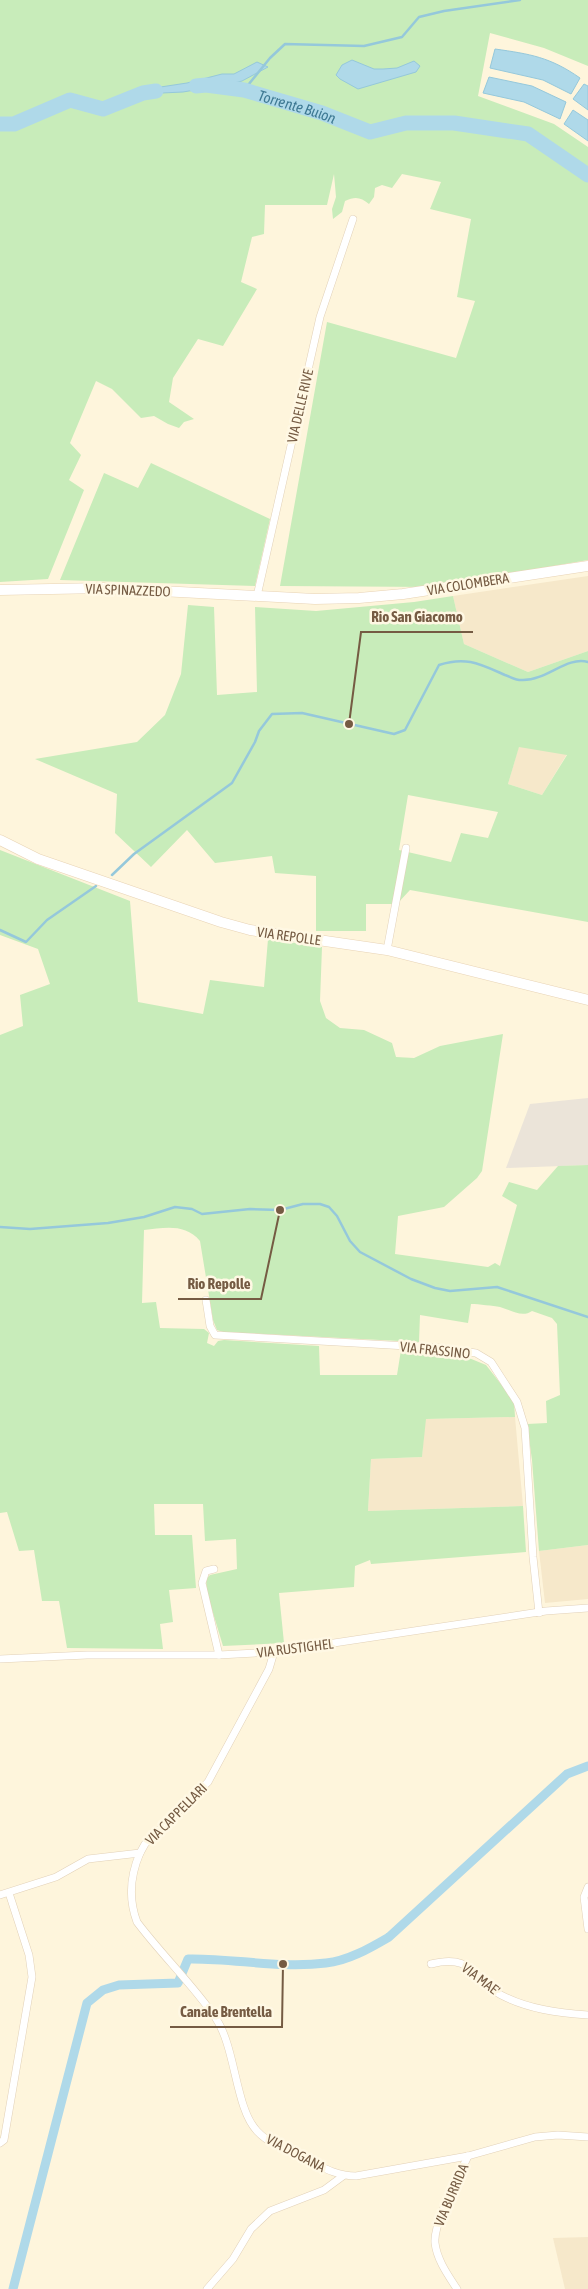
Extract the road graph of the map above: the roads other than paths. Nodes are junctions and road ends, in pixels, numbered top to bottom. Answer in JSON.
{"nodes":[{"id":1,"x":353,"y":219,"type":"dead end"},
{"id":2,"x":588,"y":566,"type":"edge"},
{"id":3,"x":0,"y":590,"type":"edge"},
{"id":4,"x":257,"y":596,"type":"junction"},
{"id":5,"x":0,"y":840,"type":"edge"},
{"id":6,"x":406,"y":848,"type":"dead end"},
{"id":7,"x":387,"y":950,"type":"junction"},
{"id":8,"x":588,"y":1000,"type":"edge"},
{"id":9,"x":206,"y":1300,"type":"dead end"},
{"id":10,"x":214,"y":1569,"type":"dead end"},
{"id":11,"x":588,"y":1608,"type":"edge"},
{"id":12,"x":539,"y":1613,"type":"junction"},
{"id":13,"x":274,"y":1652,"type":"junction"},
{"id":14,"x":219,"y":1655,"type":"junction"},
{"id":15,"x":0,"y":1658,"type":"edge"},
{"id":16,"x":140,"y":1852,"type":"junction"},
{"id":17,"x":588,"y":1887,"type":"edge"},
{"id":18,"x":9,"y":1893,"type":"junction"},
{"id":19,"x":0,"y":1894,"type":"edge"},
{"id":20,"x":588,"y":1929,"type":"edge"},
{"id":21,"x":431,"y":1964,"type":"dead end"},
{"id":22,"x":588,"y":2015,"type":"edge"},
{"id":23,"x":588,"y":2137,"type":"edge"},
{"id":24,"x":0,"y":2143,"type":"edge"},
{"id":25,"x":468,"y":2156,"type":"junction"},
{"id":26,"x":343,"y":2176,"type":"junction"},
{"id":27,"x":207,"y":2289,"type":"edge"},
{"id":28,"x":457,"y":2289,"type":"edge"}],
"edges":[{"from":1,"to":4,"type":"street","name":"VIA DELLE RIVE"},
{"from":2,"to":4,"type":"street","name":"VIA COLOMBERA"},
{"from":3,"to":4,"type":"street","name":"VIA SPINAZZEDO"},
{"from":5,"to":7,"type":"street","name":"VIA REPOLLE"},
{"from":6,"to":7,"type":"street"},
{"from":7,"to":8,"type":"street","name":"VIA REPOLLE"},
{"from":9,"to":12,"type":"street","name":"VIA FRASSINO"},
{"from":10,"to":14,"type":"street"},
{"from":11,"to":12,"type":"street","name":"VIA RUSTIGHEL"},
{"from":12,"to":13,"type":"street","name":"VIA RUSTIGHEL"},
{"from":13,"to":14,"type":"street","name":"VIA RUSTIGHEL"},
{"from":13,"to":16,"type":"street","name":"VIA CAPPELLARI"},
{"from":14,"to":15,"type":"street","name":"VIA RUSTIGHEL"},
{"from":16,"to":18,"type":"street","name":"VIA CAPPELLARI"},
{"from":16,"to":26,"type":"street","name":"VIA DOGANA"},
{"from":17,"to":20,"type":"street"},
{"from":18,"to":19,"type":"street","name":"VIA CAPPELLARI"},
{"from":18,"to":24,"type":"street"},
{"from":21,"to":22,"type":"street","name":"VIA MAE'"},
{"from":23,"to":25,"type":"street","name":"VIA DOGANA"},
{"from":25,"to":26,"type":"street","name":"VIA DOGANA"},
{"from":25,"to":28,"type":"street","name":"VIA BURRIDA"},
{"from":26,"to":27,"type":"street"}]}
